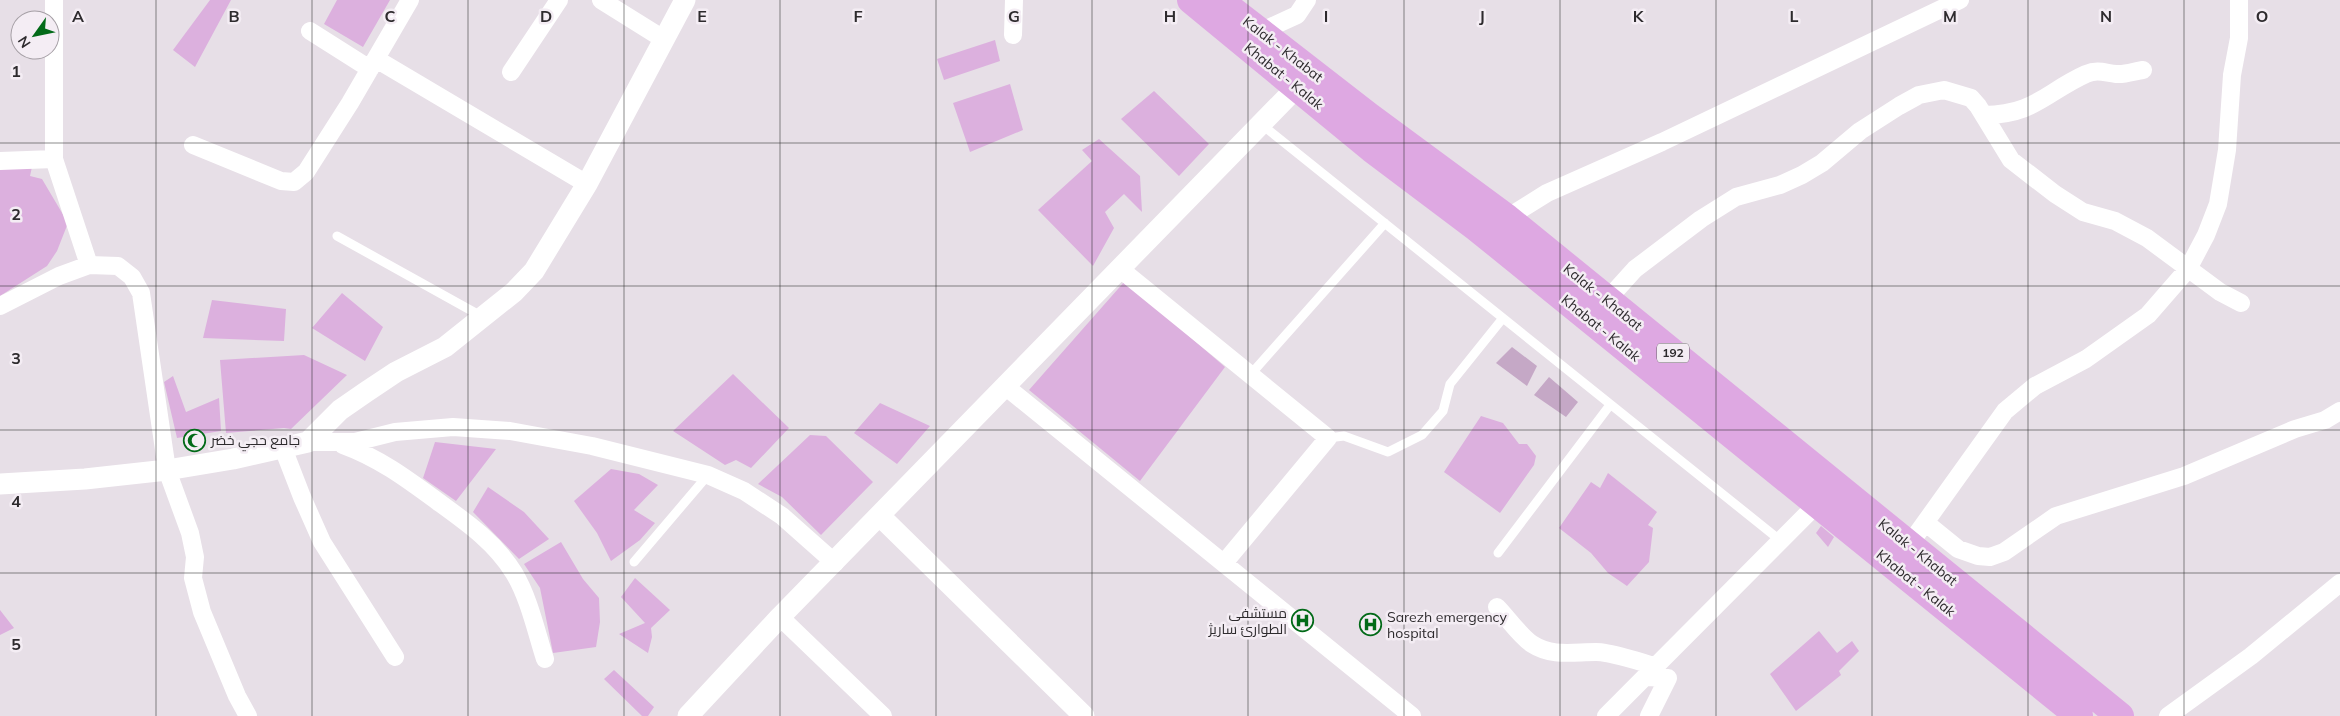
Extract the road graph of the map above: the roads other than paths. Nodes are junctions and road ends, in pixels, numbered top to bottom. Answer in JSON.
{"nodes":[{"id":1,"x":54,"y":0,"type":"edge"},
{"id":2,"x":410,"y":0,"type":"edge"},
{"id":3,"x":559,"y":0,"type":"edge"},
{"id":4,"x":601,"y":0,"type":"edge"},
{"id":5,"x":686,"y":0,"type":"edge"},
{"id":6,"x":1014,"y":0,"type":"edge"},
{"id":7,"x":1191,"y":0,"type":"edge"},
{"id":8,"x":1219,"y":0,"type":"edge"},
{"id":9,"x":1307,"y":0,"type":"edge"},
{"id":10,"x":1960,"y":0,"type":"edge"},
{"id":11,"x":2238,"y":0,"type":"edge"},
{"id":12,"x":1935,"y":7,"type":"edge"},
{"id":13,"x":310,"y":31,"type":"dead end"},
{"id":14,"x":1260,"y":32,"type":"junction"},
{"id":15,"x":1013,"y":35,"type":"dead end"},
{"id":16,"x":665,"y":40,"type":"junction"},
{"id":17,"x":373,"y":64,"type":"junction"},
{"id":18,"x":2143,"y":70,"type":"dead end"},
{"id":19,"x":510,"y":72,"type":"dead end"},
{"id":20,"x":1297,"y":87,"type":"junction"},
{"id":21,"x":1984,"y":115,"type":"junction"},
{"id":22,"x":1261,"y":124,"type":"junction"},
{"id":23,"x":193,"y":145,"type":"dead end"},
{"id":24,"x":54,"y":159,"type":"junction"},
{"id":25,"x":0,"y":161,"type":"edge"},
{"id":26,"x":587,"y":184,"type":"junction"},
{"id":27,"x":1507,"y":218,"type":"junction"},
{"id":28,"x":1385,"y":223,"type":"junction"},
{"id":29,"x":337,"y":236,"type":"dead end"},
{"id":30,"x":88,"y":265,"type":"junction"},
{"id":31,"x":1119,"y":268,"type":"junction"},
{"id":32,"x":2188,"y":269,"type":"junction"},
{"id":33,"x":1607,"y":300,"type":"junction"},
{"id":34,"x":2241,"y":304,"type":"dead end"},
{"id":35,"x":0,"y":306,"type":"edge"},
{"id":36,"x":484,"y":318,"type":"junction"},
{"id":37,"x":1503,"y":318,"type":"junction"},
{"id":38,"x":1251,"y":374,"type":"junction"},
{"id":39,"x":1005,"y":386,"type":"junction"},
{"id":40,"x":1610,"y":405,"type":"junction"},
{"id":41,"x":2340,"y":411,"type":"edge"},
{"id":42,"x":1328,"y":438,"type":"junction"},
{"id":43,"x":308,"y":442,"type":"junction"},
{"id":44,"x":336,"y":442,"type":"junction"},
{"id":45,"x":283,"y":448,"type":"junction"},
{"id":46,"x":168,"y":470,"type":"junction"},
{"id":47,"x":708,"y":475,"type":"junction"},
{"id":48,"x":0,"y":484,"type":"edge"},
{"id":49,"x":1826,"y":494,"type":"junction"},
{"id":50,"x":880,"y":516,"type":"junction"},
{"id":51,"x":1926,"y":523,"type":"junction"},
{"id":52,"x":1781,"y":541,"type":"junction"},
{"id":53,"x":1909,"y":545,"type":"junction"},
{"id":54,"x":1498,"y":553,"type":"dead end"},
{"id":55,"x":634,"y":562,"type":"dead end"},
{"id":56,"x":835,"y":563,"type":"junction"},
{"id":57,"x":1224,"y":563,"type":"junction"},
{"id":58,"x":2340,"y":584,"type":"edge"},
{"id":59,"x":1498,"y":606,"type":"dead end"},
{"id":60,"x":780,"y":617,"type":"junction"},
{"id":61,"x":395,"y":657,"type":"dead end"},
{"id":62,"x":545,"y":658,"type":"dead end"},
{"id":63,"x":1651,"y":672,"type":"junction"},
{"id":64,"x":248,"y":716,"type":"edge"},
{"id":65,"x":688,"y":716,"type":"edge"},
{"id":66,"x":883,"y":716,"type":"edge"},
{"id":67,"x":1084,"y":716,"type":"edge"},
{"id":68,"x":1412,"y":716,"type":"edge"},
{"id":69,"x":1606,"y":716,"type":"edge"},
{"id":70,"x":1649,"y":716,"type":"edge"},
{"id":71,"x":2079,"y":716,"type":"edge"},
{"id":72,"x":2120,"y":716,"type":"edge"},
{"id":73,"x":2168,"y":716,"type":"edge"}],
"edges":[{"from":1,"to":24,"type":"street"},
{"from":2,"to":17,"type":"street"},
{"from":3,"to":19,"type":"street"},
{"from":4,"to":16,"type":"street"},
{"from":5,"to":16,"type":"street"},
{"from":6,"to":15,"type":"street"},
{"from":7,"to":20,"type":"main road","name":"Khabat - Kalak"},
{"from":8,"to":14,"type":"main road","name":"Kalak - Khabat","number":"192"},
{"from":9,"to":14,"type":"street"},
{"from":10,"to":12,"type":"street"},
{"from":11,"to":32,"type":"street"},
{"from":12,"to":27,"type":"street"},
{"from":13,"to":17,"type":"street"},
{"from":14,"to":27,"type":"main road","name":"Kalak - Khabat","number":"192"},
{"from":16,"to":26,"type":"street"},
{"from":17,"to":23,"type":"street"},
{"from":17,"to":26,"type":"street"},
{"from":18,"to":21,"type":"street"},
{"from":20,"to":22,"type":"street"},
{"from":20,"to":49,"type":"main road","name":"Khabat - Kalak"},
{"from":21,"to":32,"type":"street"},
{"from":21,"to":33,"type":"street"},
{"from":22,"to":28,"type":"lane"},
{"from":22,"to":31,"type":"street"},
{"from":24,"to":25,"type":"street"},
{"from":24,"to":30,"type":"street"},
{"from":26,"to":36,"type":"street"},
{"from":27,"to":33,"type":"main road","name":"Kalak - Khabat","number":"192"},
{"from":28,"to":37,"type":"lane"},
{"from":28,"to":38,"type":"lane"},
{"from":29,"to":36,"type":"lane"},
{"from":30,"to":35,"type":"street"},
{"from":30,"to":46,"type":"street"},
{"from":31,"to":38,"type":"street"},
{"from":31,"to":39,"type":"street"},
{"from":32,"to":34,"type":"street"},
{"from":32,"to":51,"type":"street"},
{"from":33,"to":49,"type":"main road","name":"Kalak - Khabat","number":"192"},
{"from":36,"to":43,"type":"street"},
{"from":37,"to":40,"type":"lane"},
{"from":37,"to":42,"type":"lane"},
{"from":38,"to":42,"type":"street"},
{"from":39,"to":50,"type":"street"},
{"from":39,"to":57,"type":"street"},
{"from":40,"to":52,"type":"lane"},
{"from":40,"to":54,"type":"lane"},
{"from":41,"to":51,"type":"street"},
{"from":42,"to":57,"type":"street"},
{"from":43,"to":44,"type":"street"},
{"from":43,"to":45,"type":"street"},
{"from":44,"to":47,"type":"street"},
{"from":44,"to":62,"type":"street"},
{"from":45,"to":46,"type":"street"},
{"from":45,"to":61,"type":"street"},
{"from":46,"to":48,"type":"street"},
{"from":46,"to":64,"type":"street"},
{"from":47,"to":55,"type":"lane"},
{"from":47,"to":56,"type":"street"},
{"from":49,"to":52,"type":"street"},
{"from":49,"to":53,"type":"main road","name":"Kalak - Khabat","number":"192"},
{"from":49,"to":71,"type":"main road","name":"Khabat - Kalak"},
{"from":50,"to":56,"type":"street"},
{"from":50,"to":67,"type":"street"},
{"from":51,"to":53,"type":"street"},
{"from":52,"to":63,"type":"street"},
{"from":53,"to":72,"type":"main road","name":"Kalak - Khabat","number":"192"},
{"from":56,"to":60,"type":"street"},
{"from":57,"to":68,"type":"street"},
{"from":58,"to":73,"type":"street"},
{"from":59,"to":63,"type":"street"},
{"from":60,"to":65,"type":"street"},
{"from":60,"to":66,"type":"street"},
{"from":63,"to":69,"type":"street"},
{"from":63,"to":70,"type":"street"}]}
